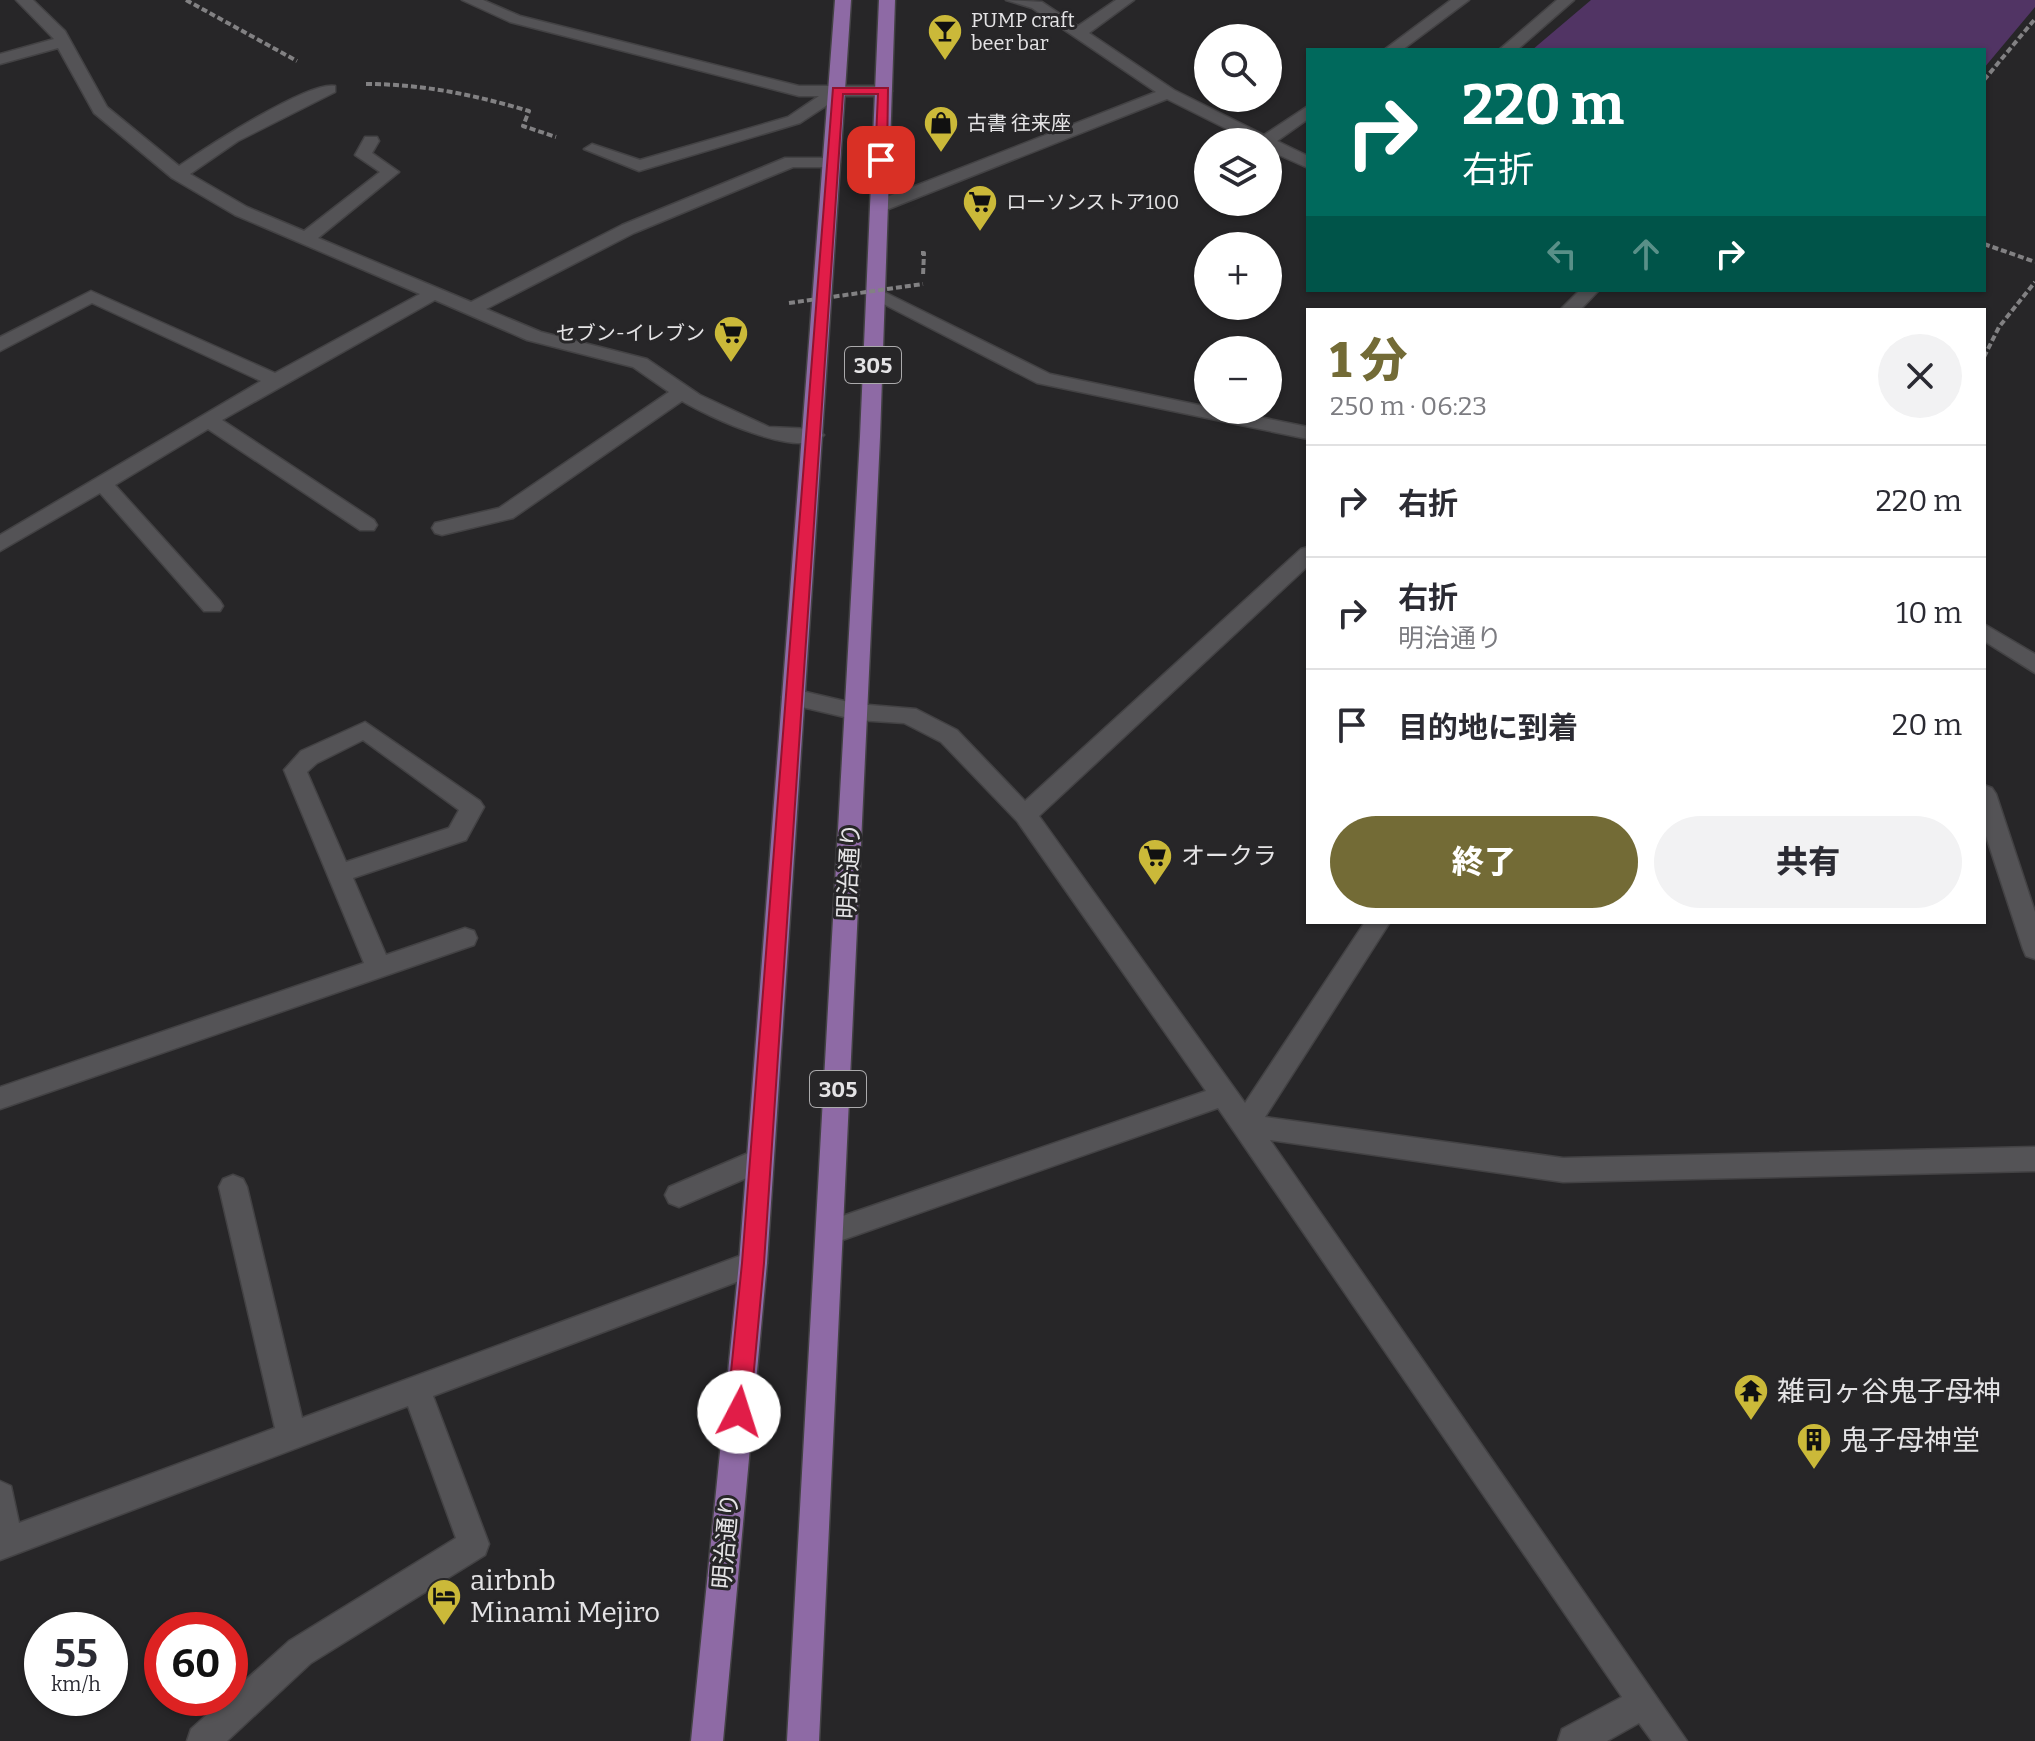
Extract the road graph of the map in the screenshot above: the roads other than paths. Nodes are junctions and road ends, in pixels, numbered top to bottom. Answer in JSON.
{"nodes":[{"id":1,"x":24,"y":0,"type":"edge"},
{"id":2,"x":470,"y":0,"type":"edge"},
{"id":3,"x":843,"y":0,"type":"edge"},
{"id":4,"x":887,"y":0,"type":"edge"},
{"id":5,"x":1014,"y":0,"type":"edge"},
{"id":6,"x":1126,"y":0,"type":"edge"},
{"id":7,"x":1461,"y":0,"type":"edge"},
{"id":8,"x":1566,"y":0,"type":"edge"},
{"id":9,"x":1078,"y":33,"type":"junction"},
{"id":10,"x":62,"y":42,"type":"junction"},
{"id":11,"x":1395,"y":48,"type":"edge"},
{"id":12,"x":1509,"y":48,"type":"edge"},
{"id":13,"x":0,"y":59,"type":"edge"},
{"id":14,"x":329,"y":89,"type":"dead end"},
{"id":15,"x":837,"y":91,"type":"junction"},
{"id":16,"x":884,"y":91,"type":"junction"},
{"id":17,"x":1168,"y":93,"type":"junction"},
{"id":18,"x":1306,"y":112,"type":"edge"},
{"id":19,"x":1238,"y":128,"type":"edge"},
{"id":20,"x":1282,"y":130,"type":"edge"},
{"id":21,"x":371,"y":141,"type":"dead end"},
{"id":22,"x":592,"y":149,"type":"road end"},
{"id":23,"x":1282,"y":150,"type":"edge"},
{"id":24,"x":832,"y":162,"type":"junction"},
{"id":25,"x":1306,"y":162,"type":"edge"},
{"id":26,"x":178,"y":174,"type":"junction"},
{"id":27,"x":880,"y":206,"type":"junction"},
{"id":28,"x":304,"y":240,"type":"junction"},
{"id":29,"x":1588,"y":292,"type":"edge"},
{"id":30,"x":876,"y":293,"type":"junction"},
{"id":31,"x":433,"y":294,"type":"junction"},
{"id":32,"x":1571,"y":308,"type":"edge"},
{"id":33,"x":470,"y":310,"type":"junction"},
{"id":34,"x":0,"y":345,"type":"edge"},
{"id":35,"x":276,"y":380,"type":"junction"},
{"id":36,"x":682,"y":392,"type":"junction"},
{"id":37,"x":208,"y":420,"type":"junction"},
{"id":38,"x":1306,"y":433,"type":"edge"},
{"id":39,"x":814,"y":435,"type":"junction"},
{"id":40,"x":102,"y":483,"type":"junction"},
{"id":41,"x":367,"y":525,"type":"dead end"},
{"id":42,"x":442,"y":528,"type":"dead end"},
{"id":43,"x":0,"y":544,"type":"edge"},
{"id":44,"x":1306,"y":556,"type":"edge"},
{"id":45,"x":212,"y":606,"type":"dead end"},
{"id":46,"x":1986,"y":632,"type":"edge"},
{"id":47,"x":2035,"y":665,"type":"edge"},
{"id":48,"x":793,"y":697,"type":"junction"},
{"id":49,"x":857,"y":712,"type":"junction"},
{"id":50,"x":1986,"y":807,"type":"edge"},
{"id":51,"x":1025,"y":815,"type":"junction"},
{"id":52,"x":1992,"y":847,"type":"edge"},
{"id":53,"x":339,"y":873,"type":"junction"},
{"id":54,"x":1377,"y":924,"type":"edge"},
{"id":55,"x":465,"y":938,"type":"dead end"},
{"id":56,"x":2035,"y":949,"type":"edge"},
{"id":57,"x":378,"y":966,"type":"junction"},
{"id":58,"x":1222,"y":1096,"type":"junction"},
{"id":59,"x":0,"y":1098,"type":"edge"},
{"id":60,"x":1245,"y":1125,"type":"junction"},
{"id":61,"x":2035,"y":1159,"type":"edge"},
{"id":62,"x":760,"y":1160,"type":"junction"},
{"id":63,"x":233,"y":1187,"type":"dead end"},
{"id":64,"x":679,"y":1195,"type":"dead end"},
{"id":65,"x":831,"y":1232,"type":"junction"},
{"id":66,"x":753,"y":1263,"type":"junction"},
{"id":67,"x":416,"y":1389,"type":"junction"},
{"id":68,"x":291,"y":1435,"type":"junction"},
{"id":69,"x":0,"y":1496,"type":"edge"},
{"id":70,"x":3,"y":1544,"type":"edge"},
{"id":71,"x":1642,"y":1704,"type":"junction"},
{"id":72,"x":203,"y":1741,"type":"edge"},
{"id":73,"x":707,"y":1741,"type":"edge"},
{"id":74,"x":803,"y":1741,"type":"edge"},
{"id":75,"x":1574,"y":1741,"type":"edge"},
{"id":76,"x":1671,"y":1741,"type":"edge"}],
"edges":[{"from":1,"to":10,"type":"street"},
{"from":2,"to":15,"type":"street"},
{"from":3,"to":15,"type":"main road","name":"明治通り","number":"305"},
{"from":4,"to":16,"type":"main road","name":"明治通り","number":"305"},
{"from":5,"to":9,"type":"street"},
{"from":6,"to":9,"type":"street"},
{"from":7,"to":11,"type":"street"},
{"from":8,"to":12,"type":"street"},
{"from":9,"to":17,"type":"street"},
{"from":10,"to":13,"type":"street"},
{"from":10,"to":26,"type":"street"},
{"from":14,"to":26,"type":"street"},
{"from":15,"to":16,"type":"street"},
{"from":15,"to":22,"type":"street"},
{"from":15,"to":24,"type":"main road","name":"明治通り","number":"305"},
{"from":16,"to":27,"type":"main road","name":"明治通り","number":"305"},
{"from":17,"to":19,"type":"street"},
{"from":17,"to":27,"type":"street"},
{"from":18,"to":20,"type":"street"},
{"from":21,"to":28,"type":"street"},
{"from":23,"to":25,"type":"street"},
{"from":24,"to":33,"type":"street"},
{"from":24,"to":39,"type":"main road","name":"明治通り","number":"305"},
{"from":26,"to":28,"type":"street"},
{"from":27,"to":30,"type":"main road","name":"明治通り","number":"305"},
{"from":28,"to":31,"type":"street"},
{"from":29,"to":32,"type":"street"},
{"from":30,"to":38,"type":"street"},
{"from":30,"to":49,"type":"main road","name":"明治通り","number":"305"},
{"from":31,"to":33,"type":"street"},
{"from":31,"to":35,"type":"street"},
{"from":33,"to":36,"type":"street"},
{"from":34,"to":35,"type":"street"},
{"from":35,"to":37,"type":"street"},
{"from":36,"to":39,"type":"street"},
{"from":36,"to":42,"type":"street"},
{"from":37,"to":40,"type":"street"},
{"from":37,"to":41,"type":"street"},
{"from":39,"to":48,"type":"main road","name":"明治通り","number":"305"},
{"from":40,"to":43,"type":"street"},
{"from":40,"to":45,"type":"street"},
{"from":44,"to":51,"type":"street"},
{"from":46,"to":47,"type":"street"},
{"from":48,"to":49,"type":"street"},
{"from":48,"to":62,"type":"main road","name":"明治通り","number":"305"},
{"from":49,"to":51,"type":"street"},
{"from":49,"to":65,"type":"main road","name":"明治通り","number":"305"},
{"from":50,"to":52,"type":"street"},
{"from":51,"to":58,"type":"street"},
{"from":52,"to":56,"type":"street"},
{"from":53,"to":53,"type":"street"},
{"from":53,"to":57,"type":"street"},
{"from":54,"to":60,"type":"street"},
{"from":55,"to":57,"type":"street"},
{"from":57,"to":59,"type":"street"},
{"from":58,"to":60,"type":"street"},
{"from":58,"to":65,"type":"street"},
{"from":60,"to":61,"type":"street"},
{"from":60,"to":71,"type":"street"},
{"from":62,"to":64,"type":"street"},
{"from":62,"to":66,"type":"main road","name":"明治通り","number":"305"},
{"from":63,"to":68,"type":"street"},
{"from":65,"to":74,"type":"main road","name":"明治通り","number":"305"},
{"from":66,"to":67,"type":"street"},
{"from":66,"to":73,"type":"main road","name":"明治通り","number":"305"},
{"from":67,"to":68,"type":"street"},
{"from":67,"to":72,"type":"street"},
{"from":68,"to":70,"type":"street"},
{"from":69,"to":70,"type":"street"},
{"from":71,"to":75,"type":"street"},
{"from":71,"to":76,"type":"street"}]}
